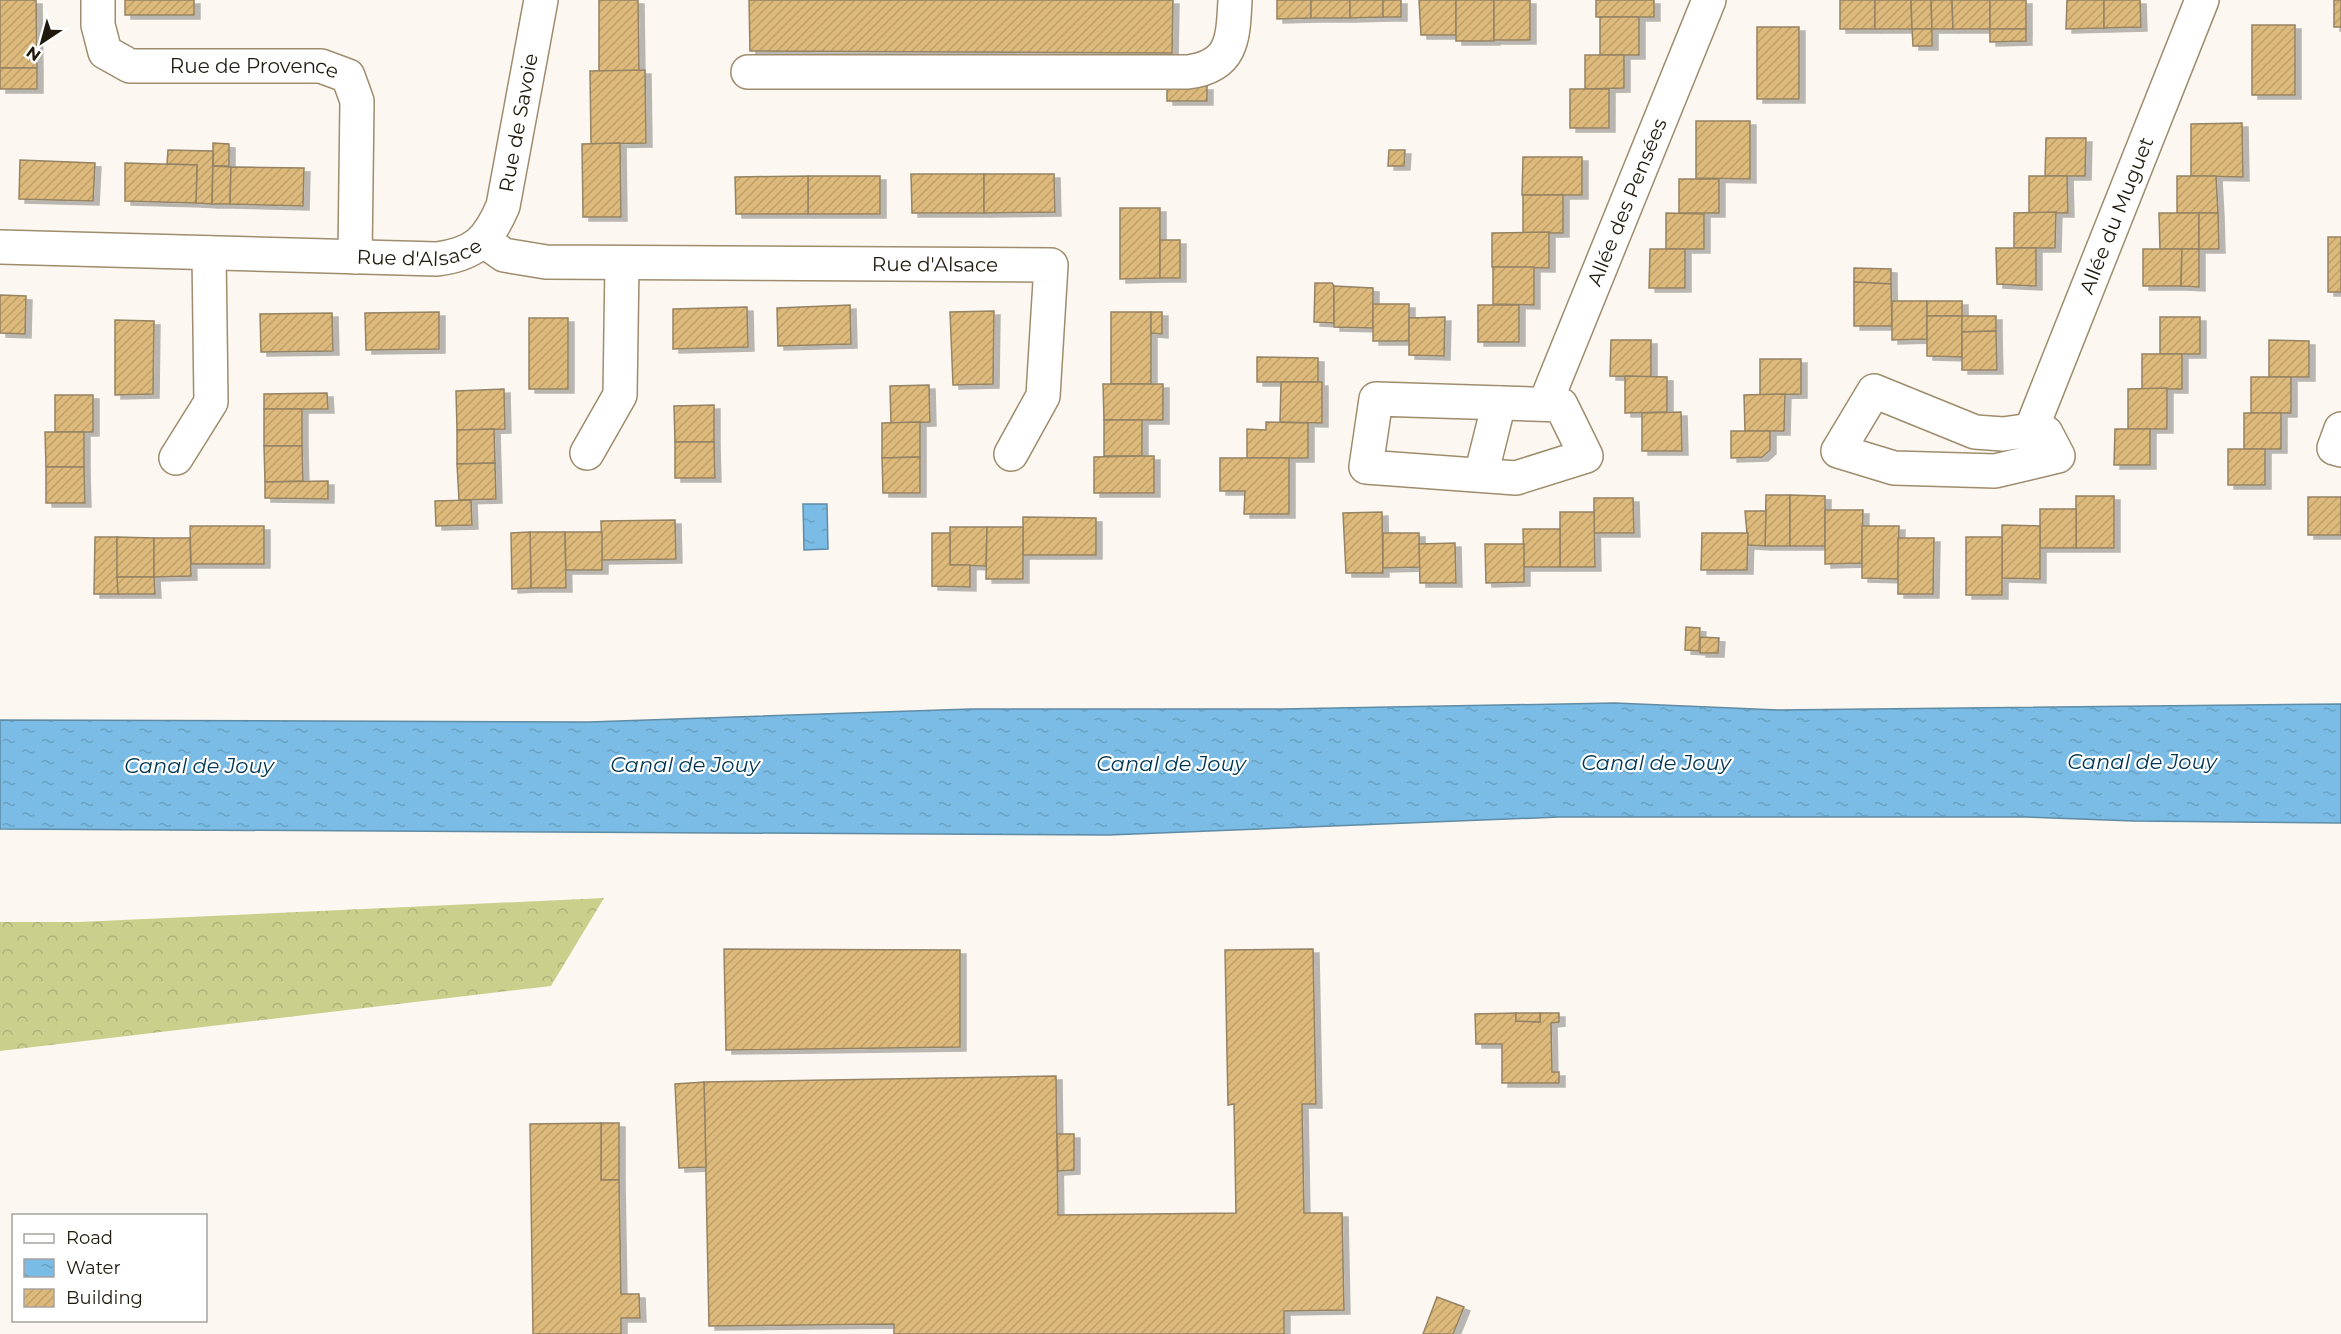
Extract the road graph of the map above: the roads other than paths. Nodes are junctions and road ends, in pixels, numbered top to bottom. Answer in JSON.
{"nodes":[{"id":1,"x":98,"y":0,"type":"edge"},
{"id":2,"x":542,"y":0,"type":"edge"},
{"id":3,"x":1235,"y":0,"type":"edge"},
{"id":4,"x":1709,"y":0,"type":"edge"},
{"id":5,"x":2202,"y":0,"type":"edge"},
{"id":6,"x":748,"y":72,"type":"dead end"},
{"id":7,"x":484,"y":240,"type":"junction"},
{"id":8,"x":0,"y":247,"type":"edge"},
{"id":9,"x":209,"y":253,"type":"junction"},
{"id":10,"x":355,"y":257,"type":"junction"},
{"id":11,"x":622,"y":264,"type":"junction"},
{"id":12,"x":1499,"y":403,"type":"junction"},
{"id":13,"x":1545,"y":404,"type":"junction"},
{"id":14,"x":2341,"y":429,"type":"edge"},
{"id":15,"x":2031,"y":430,"type":"junction"},
{"id":16,"x":2341,"y":450,"type":"edge"},
{"id":17,"x":586,"y":453,"type":"dead end"},
{"id":18,"x":1011,"y":454,"type":"dead end"},
{"id":19,"x":176,"y":458,"type":"dead end"},
{"id":20,"x":1481,"y":475,"type":"junction"}],
"edges":[{"from":1,"to":10,"type":"street","name":"Rue de Provence"},
{"from":2,"to":7,"type":"street","name":"Rue de Savoie"},
{"from":3,"to":6,"type":"street"},
{"from":4,"to":13,"type":"street","name":"Allée des Pensées"},
{"from":5,"to":15,"type":"street","name":"Allée du Muguet"},
{"from":7,"to":10,"type":"street","name":"Rue d'Alsace"},
{"from":7,"to":11,"type":"street","name":"Rue d'Alsace"},
{"from":8,"to":9,"type":"street","name":"Rue d'Alsace"},
{"from":9,"to":10,"type":"street","name":"Rue d'Alsace"},
{"from":9,"to":19,"type":"street"},
{"from":11,"to":17,"type":"street"},
{"from":11,"to":18,"type":"street","name":"Rue d'Alsace"},
{"from":12,"to":13,"type":"street"},
{"from":12,"to":20,"type":"street"},
{"from":12,"to":20,"type":"street"},
{"from":13,"to":20,"type":"street"},
{"from":14,"to":16,"type":"street"},
{"from":15,"to":15,"type":"street"}]}
